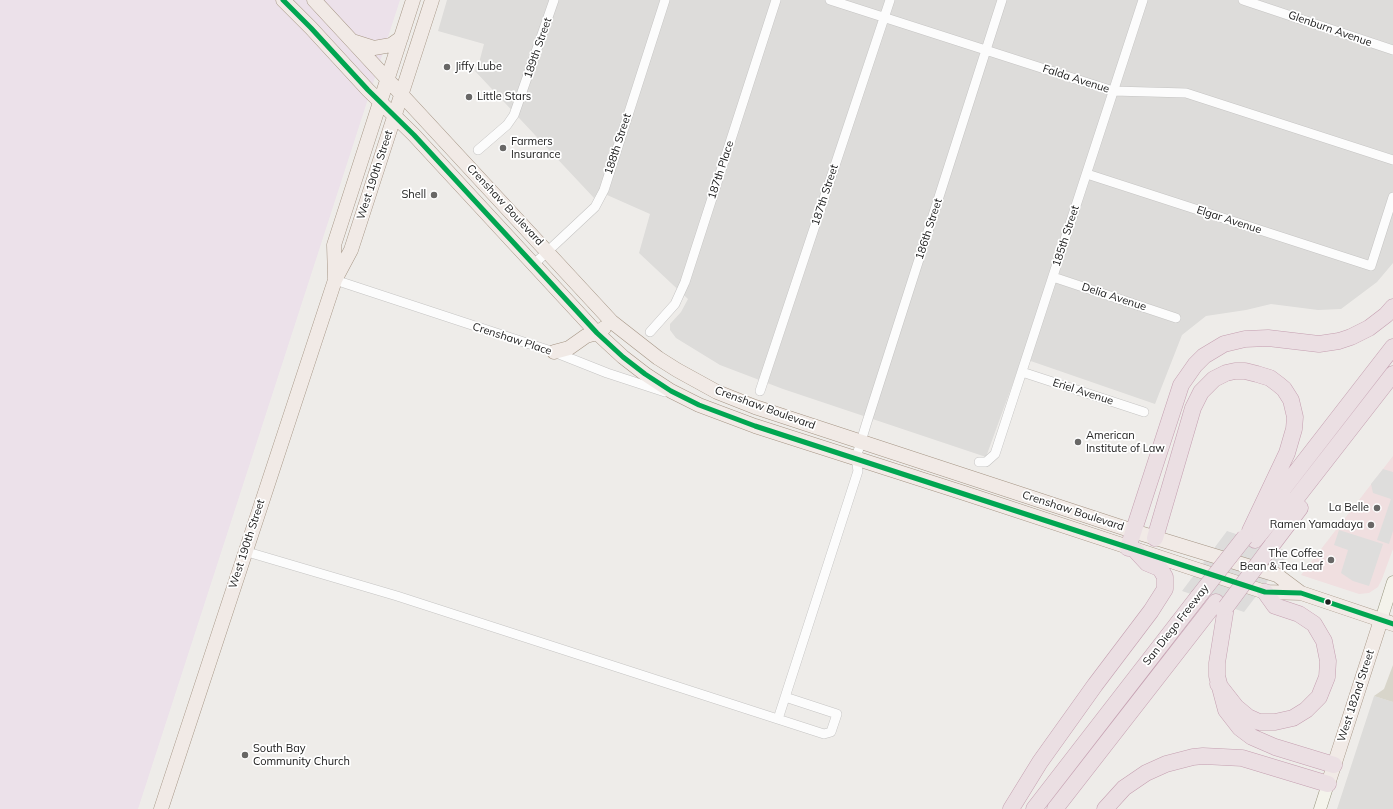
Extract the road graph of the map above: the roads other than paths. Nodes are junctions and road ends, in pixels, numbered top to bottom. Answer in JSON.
{"nodes":[{"id":1,"x":283,"y":0,"type":"edge"},
{"id":2,"x":314,"y":0,"type":"edge"},
{"id":3,"x":413,"y":0,"type":"edge"},
{"id":4,"x":432,"y":0,"type":"edge"},
{"id":5,"x":554,"y":0,"type":"edge"},
{"id":6,"x":665,"y":0,"type":"edge"},
{"id":7,"x":776,"y":0,"type":"edge"},
{"id":8,"x":830,"y":0,"type":"edge"},
{"id":9,"x":890,"y":0,"type":"edge"},
{"id":10,"x":1002,"y":0,"type":"edge"},
{"id":11,"x":1143,"y":0,"type":"edge"},
{"id":12,"x":1243,"y":0,"type":"edge"},
{"id":13,"x":884,"y":17,"type":"junction"},
{"id":14,"x":401,"y":38,"type":"junction"},
{"id":15,"x":351,"y":40,"type":"junction"},
{"id":16,"x":986,"y":50,"type":"junction"},
{"id":17,"x":1393,"y":50,"type":"edge"},
{"id":18,"x":388,"y":80,"type":"junction"},
{"id":19,"x":1113,"y":91,"type":"junction"},
{"id":20,"x":401,"y":95,"type":"junction"},
{"id":21,"x":380,"y":102,"type":"junction"},
{"id":22,"x":394,"y":115,"type":"junction"},
{"id":23,"x":478,"y":150,"type":"dead end"},
{"id":24,"x":1393,"y":160,"type":"edge"},
{"id":25,"x":1086,"y":174,"type":"junction"},
{"id":26,"x":1393,"y":197,"type":"edge"},
{"id":27,"x":548,"y":252,"type":"junction"},
{"id":28,"x":533,"y":265,"type":"junction"},
{"id":29,"x":1053,"y":277,"type":"junction"},
{"id":30,"x":335,"y":280,"type":"junction"},
{"id":31,"x":1393,"y":307,"type":"edge"},
{"id":32,"x":1176,"y":318,"type":"dead end"},
{"id":33,"x":612,"y":322,"type":"junction"},
{"id":34,"x":650,"y":332,"type":"dead end"},
{"id":35,"x":597,"y":333,"type":"junction"},
{"id":36,"x":1393,"y":347,"type":"edge"},
{"id":37,"x":554,"y":352,"type":"junction"},
{"id":38,"x":1393,"y":363,"type":"edge"},
{"id":39,"x":1022,"y":372,"type":"junction"},
{"id":40,"x":1393,"y":374,"type":"edge"},
{"id":41,"x":1393,"y":389,"type":"edge"},
{"id":42,"x":760,"y":391,"type":"dead end"},
{"id":43,"x":689,"y":400,"type":"junction"},
{"id":44,"x":1144,"y":412,"type":"dead end"},
{"id":45,"x":861,"y":441,"type":"junction"},
{"id":46,"x":856,"y":458,"type":"junction"},
{"id":47,"x":979,"y":462,"type":"dead end"},
{"id":48,"x":1133,"y":531,"type":"junction"},
{"id":49,"x":1155,"y":538,"type":"junction"},
{"id":50,"x":1257,"y":539,"type":"junction"},
{"id":51,"x":1131,"y":549,"type":"junction"},
{"id":52,"x":244,"y":551,"type":"junction"},
{"id":53,"x":1393,"y":582,"type":"edge"},
{"id":54,"x":1265,"y":592,"type":"junction"},
{"id":55,"x":1301,"y":593,"type":"junction"},
{"id":56,"x":1212,"y":602,"type":"junction"},
{"id":57,"x":1387,"y":622,"type":"edge"},
{"id":58,"x":1218,"y":684,"type":"junction"},
{"id":59,"x":785,"y":697,"type":"junction"},
{"id":60,"x":778,"y":719,"type":"junction"},
{"id":61,"x":1334,"y":765,"type":"junction"},
{"id":62,"x":1328,"y":784,"type":"junction"},
{"id":63,"x":161,"y":809,"type":"edge"},
{"id":64,"x":1011,"y":809,"type":"edge"},
{"id":65,"x":1034,"y":809,"type":"edge"},
{"id":66,"x":1055,"y":809,"type":"edge"},
{"id":67,"x":1068,"y":809,"type":"edge"},
{"id":68,"x":1105,"y":809,"type":"edge"},
{"id":69,"x":1320,"y":809,"type":"edge"}],
"edges":[{"from":1,"to":21,"type":"main road","name":"Crenshaw Boulevard"},
{"from":2,"to":15,"type":"main road","name":"Crenshaw Boulevard"},
{"from":3,"to":14,"type":"main road","name":"West 190th Street"},
{"from":4,"to":20,"type":"main road","name":"West 190th Street"},
{"from":5,"to":23,"type":"street","name":"189th Street"},
{"from":6,"to":27,"type":"street","name":"188th Street"},
{"from":7,"to":34,"type":"street","name":"187th Place"},
{"from":8,"to":13,"type":"street","name":"Falda Avenue"},
{"from":9,"to":13,"type":"street","name":"187th Street"},
{"from":10,"to":16,"type":"street","name":"186th Street"},
{"from":11,"to":19,"type":"street","name":"185th Street"},
{"from":12,"to":17,"type":"street","name":"Glenburn Avenue"},
{"from":13,"to":16,"type":"street","name":"Falda Avenue"},
{"from":13,"to":42,"type":"street","name":"187th Street"},
{"from":14,"to":15,"type":"main road"},
{"from":14,"to":18,"type":"main road","name":"West 190th Street"},
{"from":15,"to":18,"type":"main road","name":"Crenshaw Boulevard"},
{"from":16,"to":19,"type":"street","name":"Falda Avenue"},
{"from":16,"to":45,"type":"street","name":"186th Street"},
{"from":18,"to":20,"type":"main road","name":"Crenshaw Boulevard"},
{"from":18,"to":21,"type":"main road","name":"West 190th Street"},
{"from":19,"to":24,"type":"street","name":"Falda Avenue"},
{"from":19,"to":25,"type":"street","name":"185th Street"},
{"from":20,"to":22,"type":"main road","name":"West 190th Street"},
{"from":20,"to":27,"type":"main road","name":"Crenshaw Boulevard"},
{"from":21,"to":22,"type":"main road","name":"Crenshaw Boulevard"},
{"from":21,"to":30,"type":"main road","name":"West 190th Street"},
{"from":22,"to":28,"type":"main road","name":"Crenshaw Boulevard"},
{"from":22,"to":30,"type":"main road","name":"West 190th Street"},
{"from":25,"to":26,"type":"street","name":"Elgar Avenue"},
{"from":25,"to":29,"type":"street","name":"185th Street"},
{"from":27,"to":28,"type":"street","name":"188th Street"},
{"from":27,"to":33,"type":"main road","name":"Crenshaw Boulevard"},
{"from":28,"to":35,"type":"main road","name":"Crenshaw Boulevard"},
{"from":29,"to":32,"type":"street","name":"Delia Avenue"},
{"from":29,"to":39,"type":"street","name":"185th Street"},
{"from":30,"to":37,"type":"street","name":"Crenshaw Place"},
{"from":30,"to":52,"type":"main road","name":"West 190th Street"},
{"from":31,"to":48,"type":"highway"},
{"from":33,"to":35,"type":"main road"},
{"from":33,"to":45,"type":"main road","name":"Crenshaw Boulevard"},
{"from":35,"to":37,"type":"main road"},
{"from":35,"to":43,"type":"main road","name":"Crenshaw Boulevard"},
{"from":36,"to":50,"type":"highway","name":"San Diego Freeway"},
{"from":37,"to":43,"type":"street","name":"Crenshaw Place"},
{"from":38,"to":50,"type":"highway"},
{"from":39,"to":44,"type":"street","name":"Eriel Avenue"},
{"from":39,"to":47,"type":"street","name":"185th Street"},
{"from":40,"to":50,"type":"highway"},
{"from":41,"to":50,"type":"highway","name":"San Diego Freeway"},
{"from":43,"to":46,"type":"main road","name":"Crenshaw Boulevard"},
{"from":45,"to":46,"type":"street","name":"186th Street"},
{"from":45,"to":48,"type":"main road","name":"Crenshaw Boulevard"},
{"from":46,"to":51,"type":"main road","name":"Crenshaw Boulevard"},
{"from":46,"to":59,"type":"street","name":"186th Street"},
{"from":48,"to":49,"type":"main road","name":"Crenshaw Boulevard"},
{"from":48,"to":51,"type":"highway"},
{"from":49,"to":50,"type":"highway"},
{"from":49,"to":55,"type":"main road","name":"Crenshaw Boulevard"},
{"from":50,"to":56,"type":"highway","name":"San Diego Freeway","bridge":true},
{"from":50,"to":56,"type":"highway","name":"San Diego Freeway","bridge":true},
{"from":51,"to":54,"type":"main road","name":"Crenshaw Boulevard"},
{"from":51,"to":64,"type":"highway"},
{"from":52,"to":60,"type":"street"},
{"from":52,"to":63,"type":"main road","name":"West 190th Street"},
{"from":53,"to":57,"type":"main road","name":"West 182nd Street"},
{"from":54,"to":55,"type":"main road","name":"Crenshaw Boulevard"},
{"from":54,"to":58,"type":"highway"},
{"from":55,"to":57,"type":"main road","name":"Crenshaw Boulevard"},
{"from":56,"to":58,"type":"highway"},
{"from":56,"to":65,"type":"highway","name":"San Diego Freeway"},
{"from":56,"to":66,"type":"highway"},
{"from":56,"to":67,"type":"highway","name":"San Diego Freeway"},
{"from":57,"to":61,"type":"main road","name":"West 182nd Street"},
{"from":58,"to":61,"type":"highway"},
{"from":59,"to":60,"type":"street","name":"186th Street"},
{"from":59,"to":60,"type":"street"},
{"from":61,"to":62,"type":"main road","name":"West 182nd Street"},
{"from":62,"to":68,"type":"highway"},
{"from":62,"to":69,"type":"main road","name":"West 182nd Street"}]}
